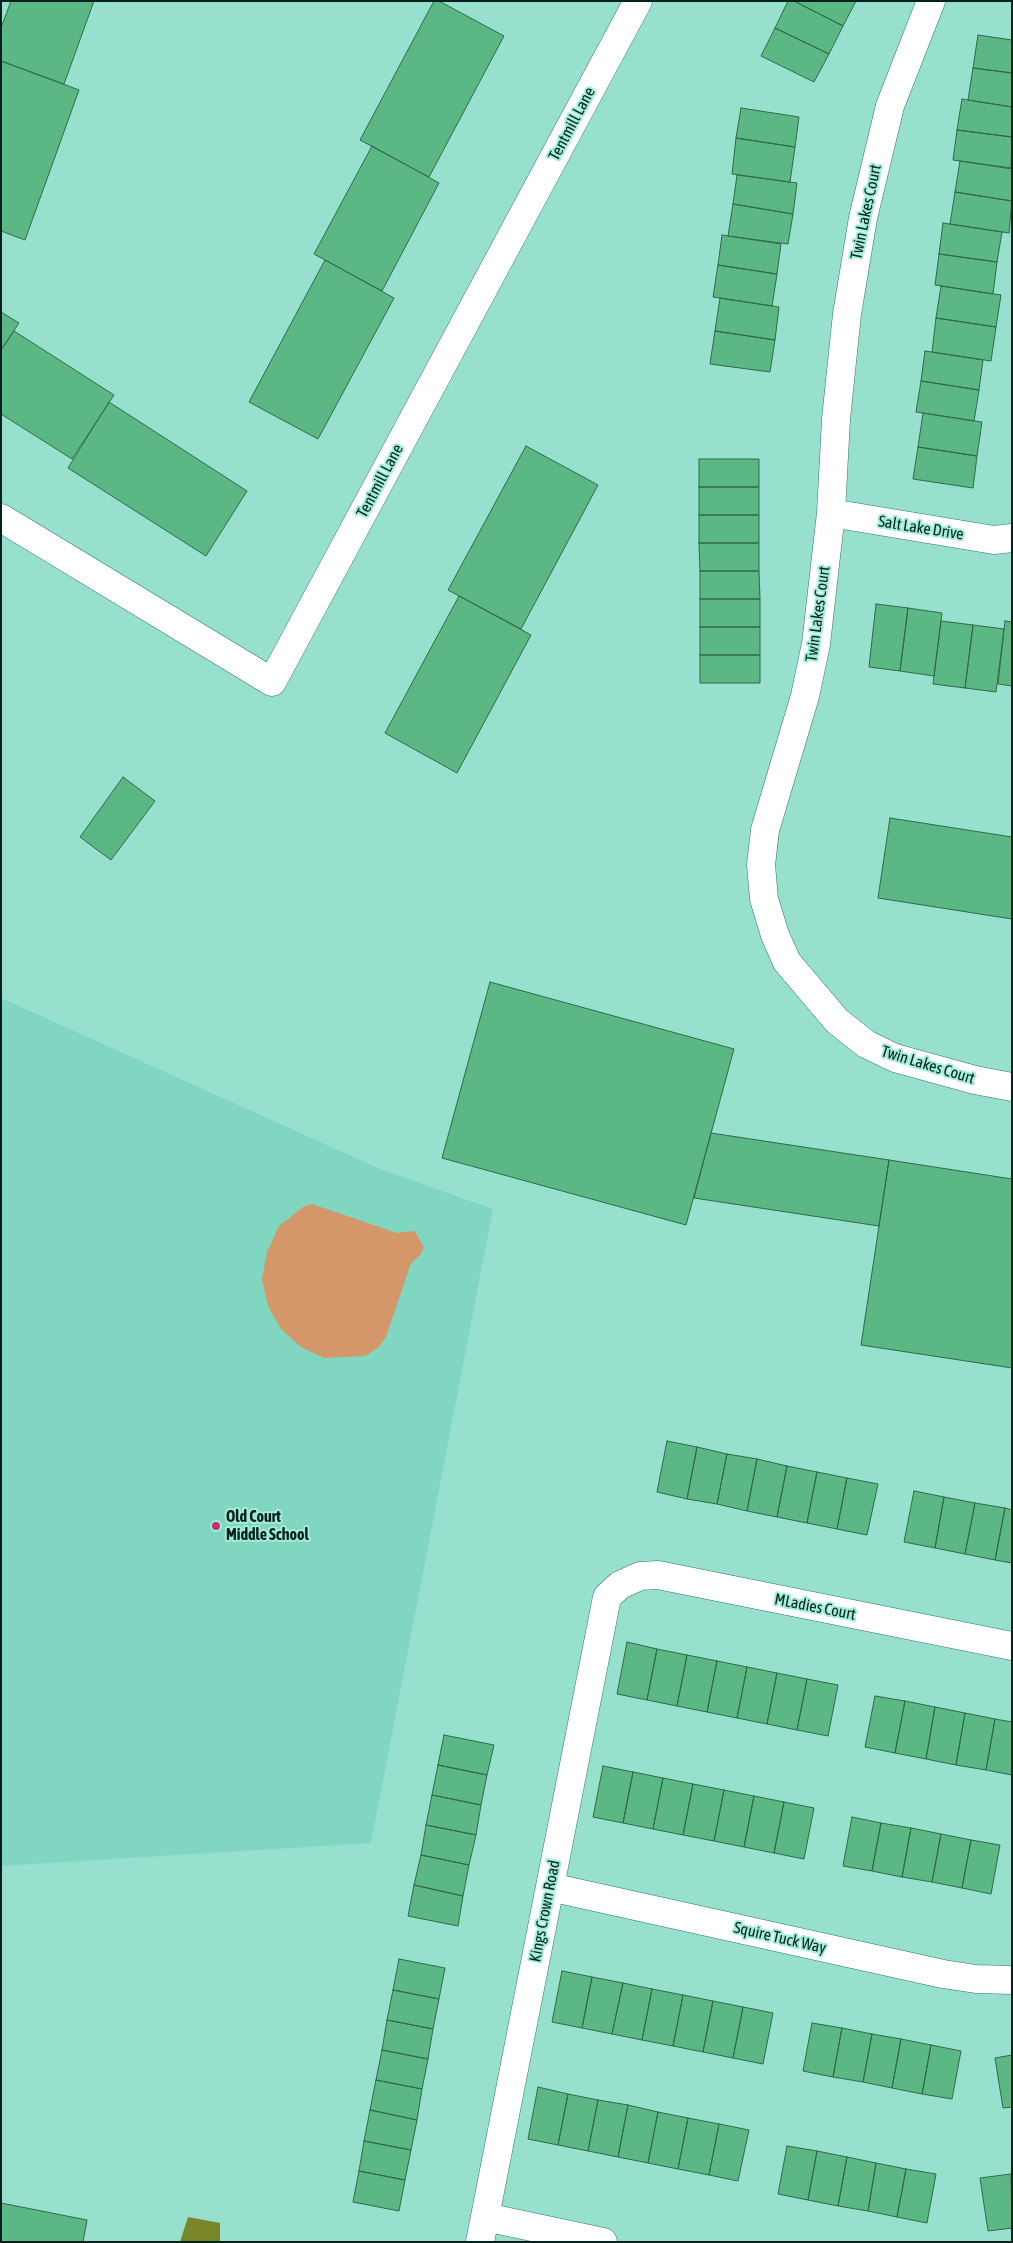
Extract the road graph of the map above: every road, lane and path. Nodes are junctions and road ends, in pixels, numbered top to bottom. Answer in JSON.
{"nodes":[{"id":1,"x":638,"y":1,"type":"edge"},
{"id":2,"x":931,"y":1,"type":"edge"},
{"id":3,"x":831,"y":513,"type":"junction"},
{"id":4,"x":1,"y":518,"type":"edge"},
{"id":5,"x":1012,"y":538,"type":"edge"},
{"id":6,"x":1012,"y":1088,"type":"edge"},
{"id":7,"x":620,"y":1585,"type":"joint"},
{"id":8,"x":1012,"y":1646,"type":"edge"},
{"id":9,"x":550,"y":1887,"type":"junction"},
{"id":10,"x":1012,"y":1980,"type":"edge"},
{"id":11,"x":482,"y":2229,"type":"edge"},
{"id":12,"x":603,"y":2242,"type":"edge"}],
"edges":[{"from":1,"to":4,"type":"street","name":"Tentmill Lane"},
{"from":2,"to":3,"type":"street","name":"Twin Lakes Court"},
{"from":3,"to":5,"type":"street","name":"Salt Lake Drive"},
{"from":3,"to":6,"type":"street","name":"Twin Lakes Court"},
{"from":7,"to":8,"type":"street","name":"MLadies Court"},
{"from":7,"to":9,"type":"street","name":"Kings Crown Road"},
{"from":9,"to":10,"type":"street","name":"Squire Tuck Way"},
{"from":9,"to":11,"type":"street","name":"Kings Crown Road"},
{"from":11,"to":12,"type":"street"}]}
